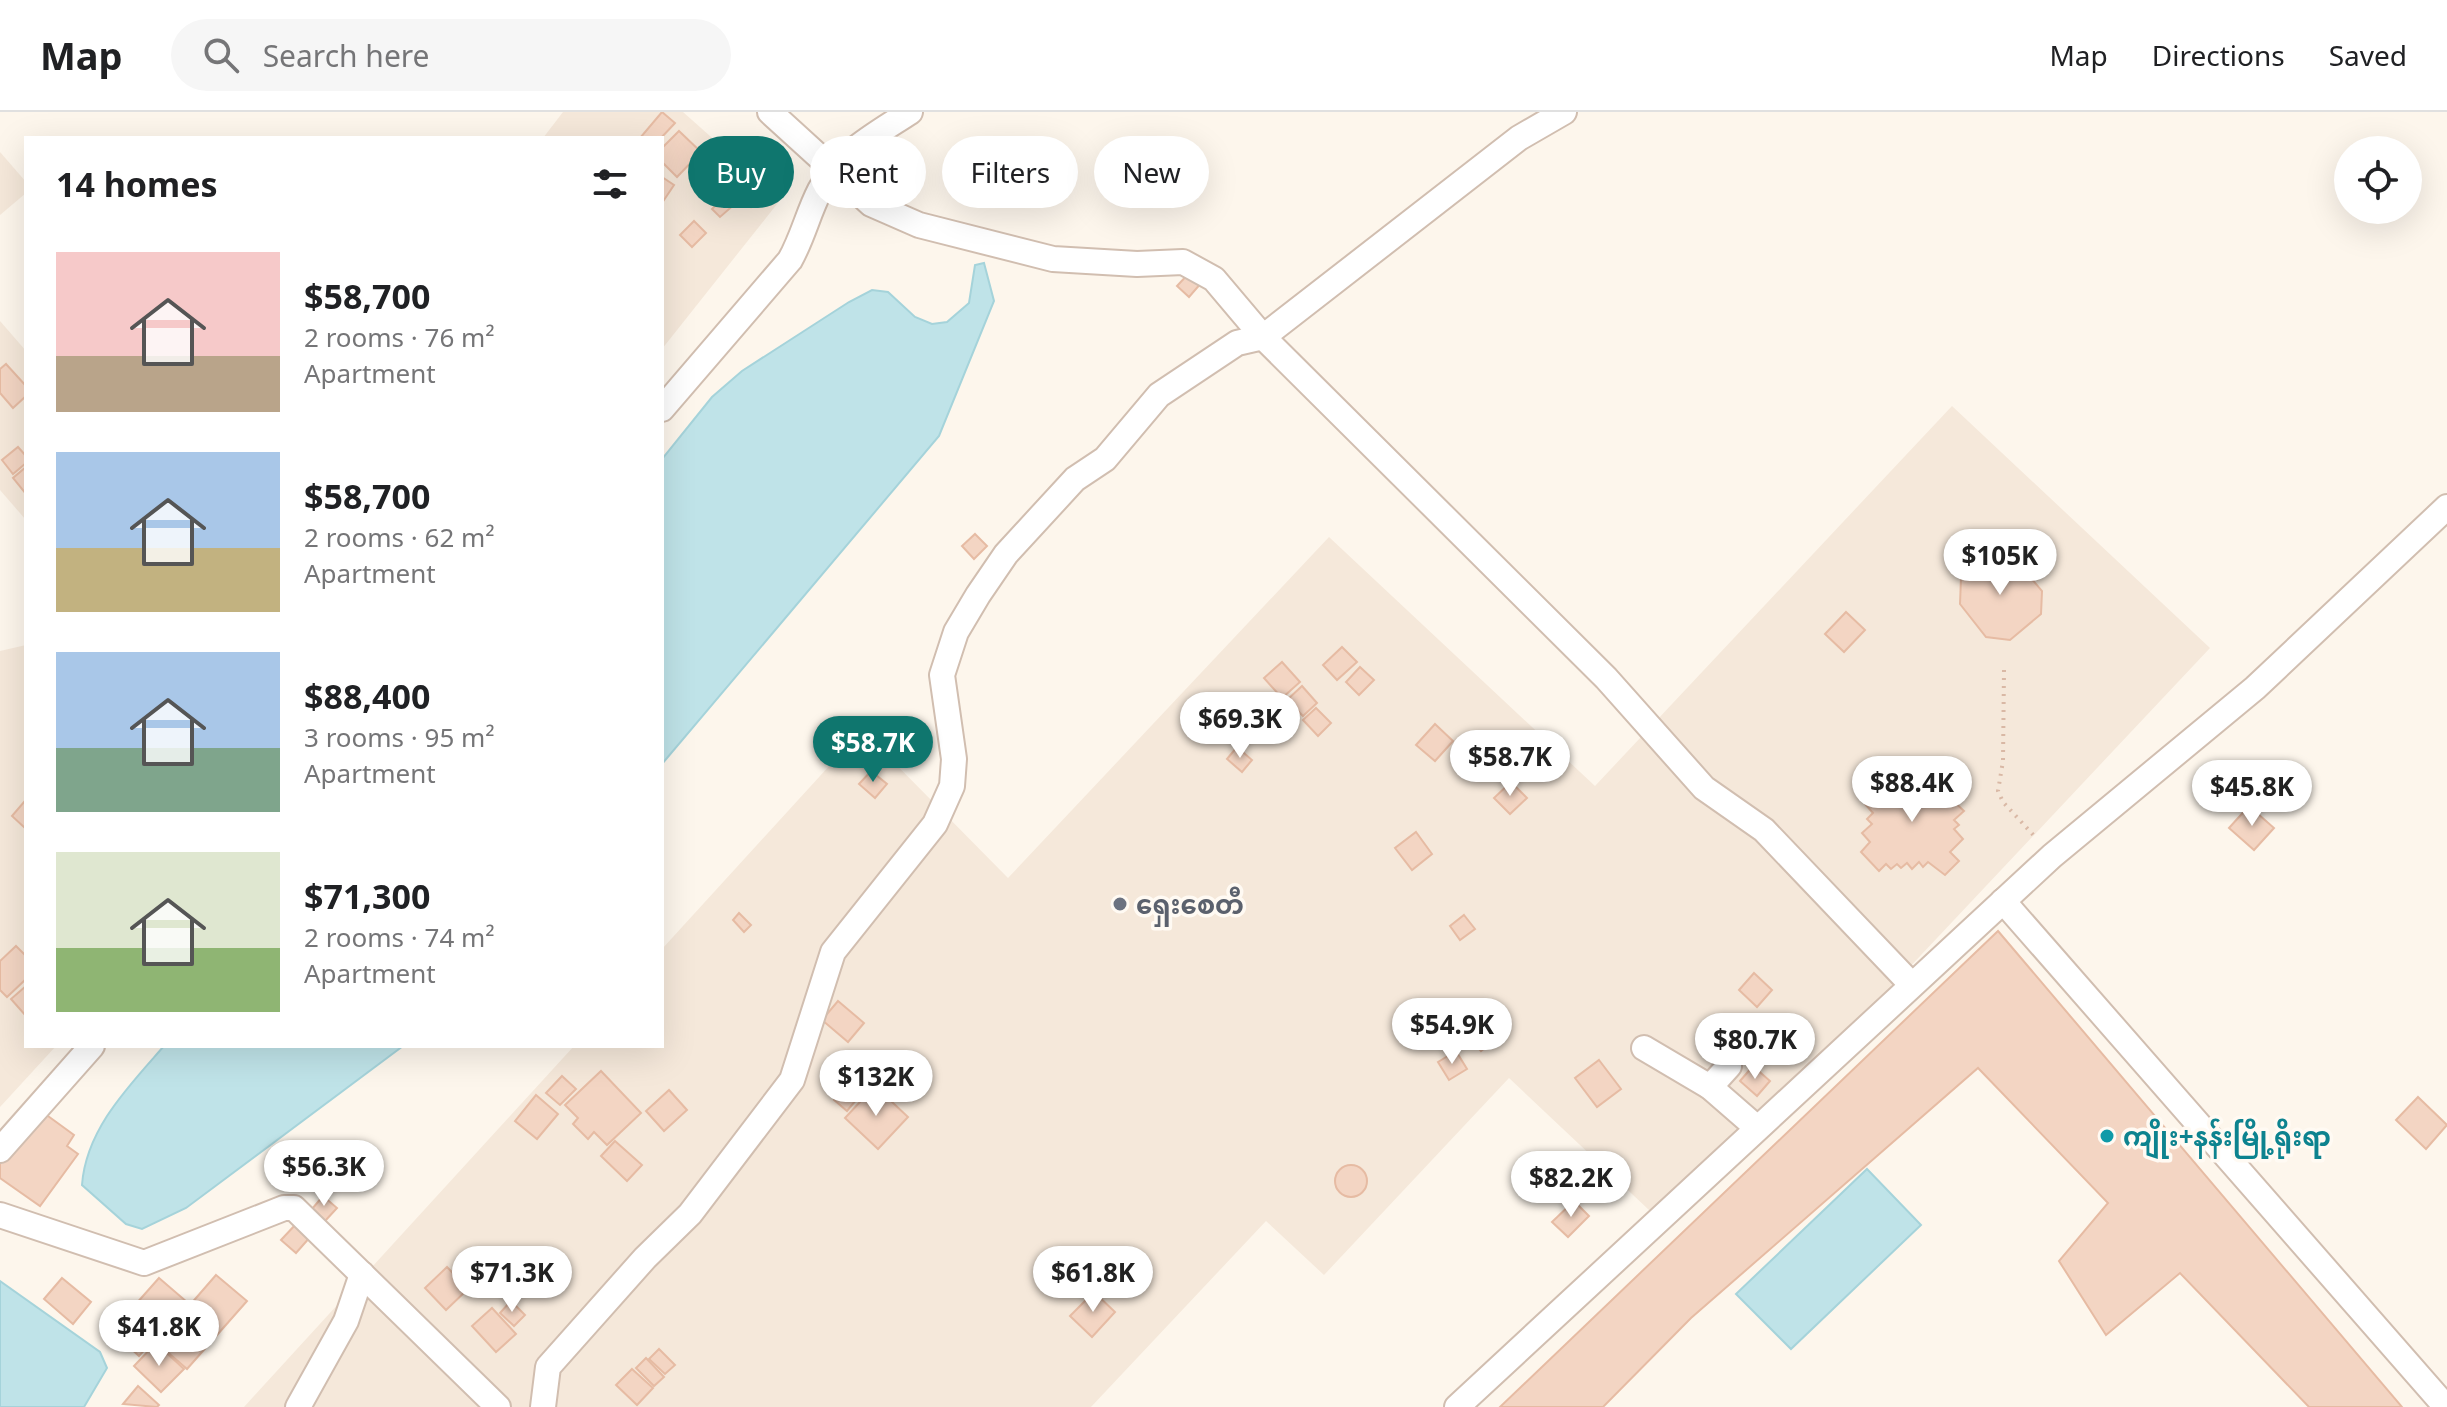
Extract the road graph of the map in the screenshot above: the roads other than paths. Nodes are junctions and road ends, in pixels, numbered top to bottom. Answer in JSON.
{"nodes":[{"id":1,"x":770,"y":112,"type":"edge"},
{"id":2,"x":910,"y":112,"type":"edge"},
{"id":3,"x":1564,"y":112,"type":"edge"},
{"id":4,"x":875,"y":136,"type":"edge"},
{"id":5,"x":810,"y":149,"type":"edge"},
{"id":6,"x":813,"y":208,"type":"edge"},
{"id":7,"x":880,"y":208,"type":"edge"},
{"id":8,"x":1263,"y":337,"type":"junction"},
{"id":9,"x":664,"y":407,"type":"edge"},
{"id":10,"x":2447,"y":507,"type":"edge"},
{"id":11,"x":2003,"y":901,"type":"junction"},
{"id":12,"x":1911,"y":984,"type":"junction"},
{"id":13,"x":90,"y":1048,"type":"edge"},
{"id":14,"x":1644,"y":1048,"type":"dead end"},
{"id":15,"x":1729,"y":1066,"type":"dead end"},
{"id":16,"x":1710,"y":1087,"type":"junction"},
{"id":17,"x":1756,"y":1127,"type":"junction"},
{"id":18,"x":0,"y":1150,"type":"edge"},
{"id":19,"x":0,"y":1215,"type":"edge"},
{"id":20,"x":362,"y":1274,"type":"junction"},
{"id":21,"x":298,"y":1407,"type":"edge"},
{"id":22,"x":498,"y":1407,"type":"edge"},
{"id":23,"x":543,"y":1407,"type":"edge"},
{"id":24,"x":1457,"y":1407,"type":"edge"},
{"id":25,"x":2446,"y":1407,"type":"edge"}],
"edges":[{"from":1,"to":5,"type":"street"},
{"from":2,"to":4,"type":"street"},
{"from":3,"to":8,"type":"street"},
{"from":6,"to":9,"type":"street"},
{"from":7,"to":8,"type":"street"},
{"from":8,"to":12,"type":"street"},
{"from":8,"to":23,"type":"street"},
{"from":10,"to":11,"type":"street"},
{"from":11,"to":12,"type":"street"},
{"from":11,"to":25,"type":"street"},
{"from":12,"to":17,"type":"street"},
{"from":13,"to":18,"type":"street"},
{"from":14,"to":16,"type":"street"},
{"from":15,"to":16,"type":"street"},
{"from":16,"to":17,"type":"street"},
{"from":17,"to":24,"type":"street"},
{"from":19,"to":20,"type":"street"},
{"from":20,"to":21,"type":"street"},
{"from":20,"to":22,"type":"street"}]}
